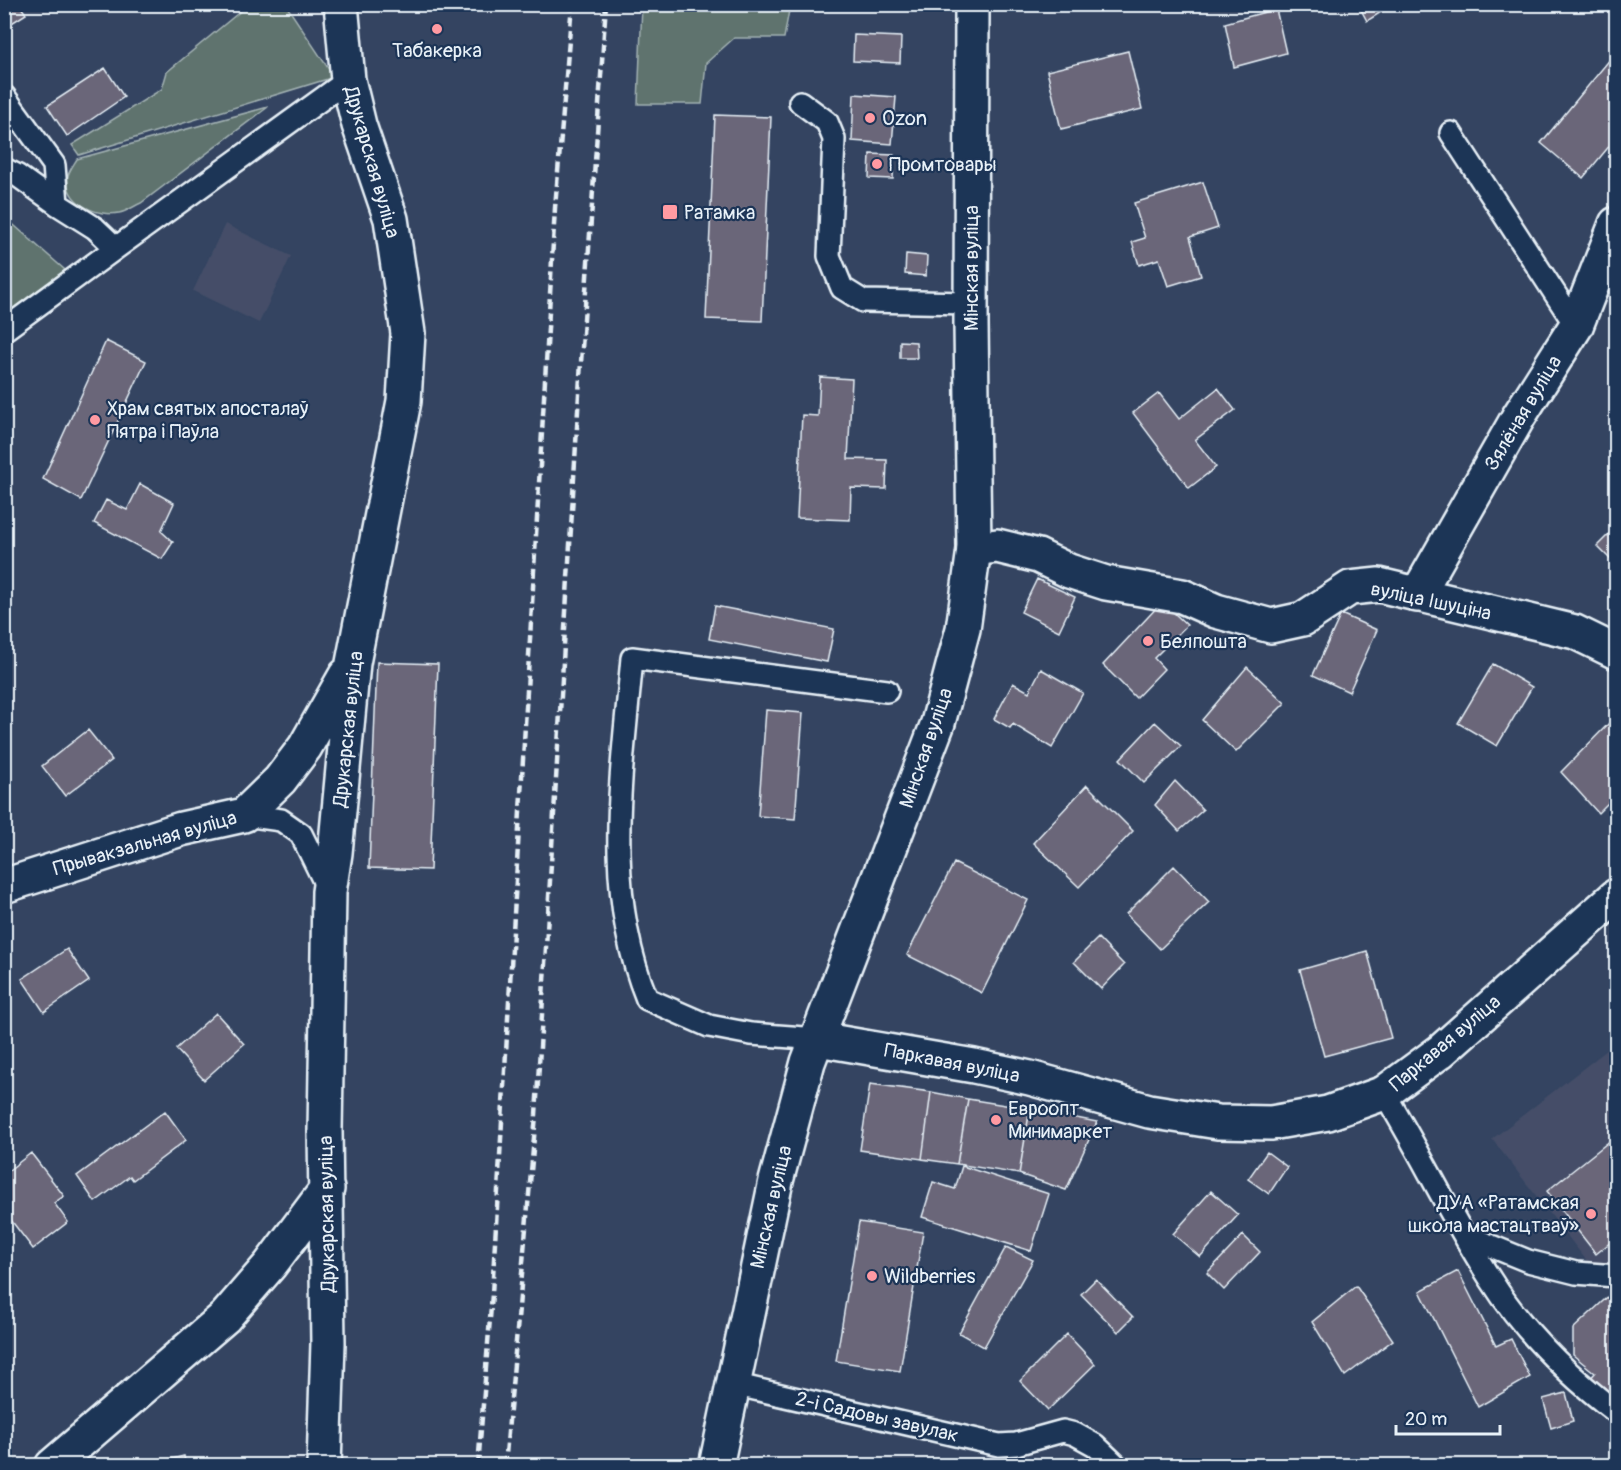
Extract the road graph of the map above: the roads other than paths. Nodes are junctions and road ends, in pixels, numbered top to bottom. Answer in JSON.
{"nodes":[{"id":1,"x":341,"y":4,"type":"edge"},
{"id":2,"x":972,"y":4,"type":"edge"},
{"id":3,"x":348,"y":80,"type":"junction"},
{"id":4,"x":4,"y":96,"type":"edge"},
{"id":5,"x":800,"y":102,"type":"dead end"},
{"id":6,"x":1451,"y":133,"type":"dead end"},
{"id":7,"x":4,"y":169,"type":"edge"},
{"id":8,"x":57,"y":204,"type":"junction"},
{"id":9,"x":1617,"y":224,"type":"edge"},
{"id":10,"x":116,"y":248,"type":"junction"},
{"id":11,"x":971,"y":303,"type":"junction"},
{"id":12,"x":1576,"y":326,"type":"junction"},
{"id":13,"x":4,"y":330,"type":"edge"},
{"id":14,"x":974,"y":549,"type":"junction"},
{"id":15,"x":1417,"y":595,"type":"junction"},
{"id":16,"x":1617,"y":652,"type":"edge"},
{"id":17,"x":353,"y":663,"type":"junction"},
{"id":18,"x":887,"y":691,"type":"dead end"},
{"id":19,"x":244,"y":814,"type":"junction"},
{"id":20,"x":4,"y":886,"type":"edge"},
{"id":21,"x":329,"y":892,"type":"junction"},
{"id":22,"x":1617,"y":896,"type":"edge"},
{"id":23,"x":818,"y":1039,"type":"junction"},
{"id":24,"x":1384,"y":1094,"type":"junction"},
{"id":25,"x":327,"y":1189,"type":"junction"},
{"id":26,"x":1464,"y":1235,"type":"junction"},
{"id":27,"x":1617,"y":1276,"type":"edge"},
{"id":28,"x":733,"y":1384,"type":"junction"},
{"id":29,"x":1617,"y":1412,"type":"edge"},
{"id":30,"x":52,"y":1466,"type":"edge"},
{"id":31,"x":324,"y":1466,"type":"edge"},
{"id":32,"x":716,"y":1466,"type":"edge"},
{"id":33,"x":1117,"y":1466,"type":"edge"}],
"edges":[{"from":1,"to":3,"type":"street","name":"Друкарская вуліца"},
{"from":2,"to":11,"type":"street","name":"Мінская вуліца"},
{"from":3,"to":10,"type":"lane"},
{"from":3,"to":17,"type":"street","name":"Друкарская вуліца"},
{"from":4,"to":8,"type":"lane"},
{"from":5,"to":11,"type":"lane"},
{"from":6,"to":12,"type":"lane"},
{"from":7,"to":8,"type":"lane"},
{"from":8,"to":10,"type":"lane"},
{"from":9,"to":12,"type":"street","name":"Зялёная вуліца"},
{"from":10,"to":13,"type":"lane"},
{"from":11,"to":14,"type":"street","name":"Мінская вуліца"},
{"from":12,"to":15,"type":"street","name":"Зялёная вуліца"},
{"from":14,"to":15,"type":"street","name":"вуліца Ішуціна"},
{"from":14,"to":23,"type":"street","name":"Мінская вуліца"},
{"from":15,"to":16,"type":"street","name":"вуліца Ішуціна"},
{"from":17,"to":19,"type":"street","name":"Прывакзальная вуліца"},
{"from":17,"to":21,"type":"street","name":"Друкарская вуліца"},
{"from":18,"to":23,"type":"lane"},
{"from":19,"to":20,"type":"street","name":"Прывакзальная вуліца"},
{"from":19,"to":21,"type":"lane"},
{"from":21,"to":25,"type":"street","name":"Друкарская вуліца"},
{"from":22,"to":24,"type":"street","name":"Паркавая вуліца"},
{"from":23,"to":24,"type":"street","name":"Паркавая вуліца"},
{"from":23,"to":28,"type":"street","name":"Мінская вуліца"},
{"from":24,"to":26,"type":"lane"},
{"from":25,"to":30,"type":"street"},
{"from":25,"to":31,"type":"street","name":"Друкарская вуліца"},
{"from":26,"to":27,"type":"lane"},
{"from":26,"to":29,"type":"lane"},
{"from":28,"to":32,"type":"street","name":"Мінская вуліца"},
{"from":28,"to":33,"type":"lane","name":"2-і Садовы завулак"}]}
